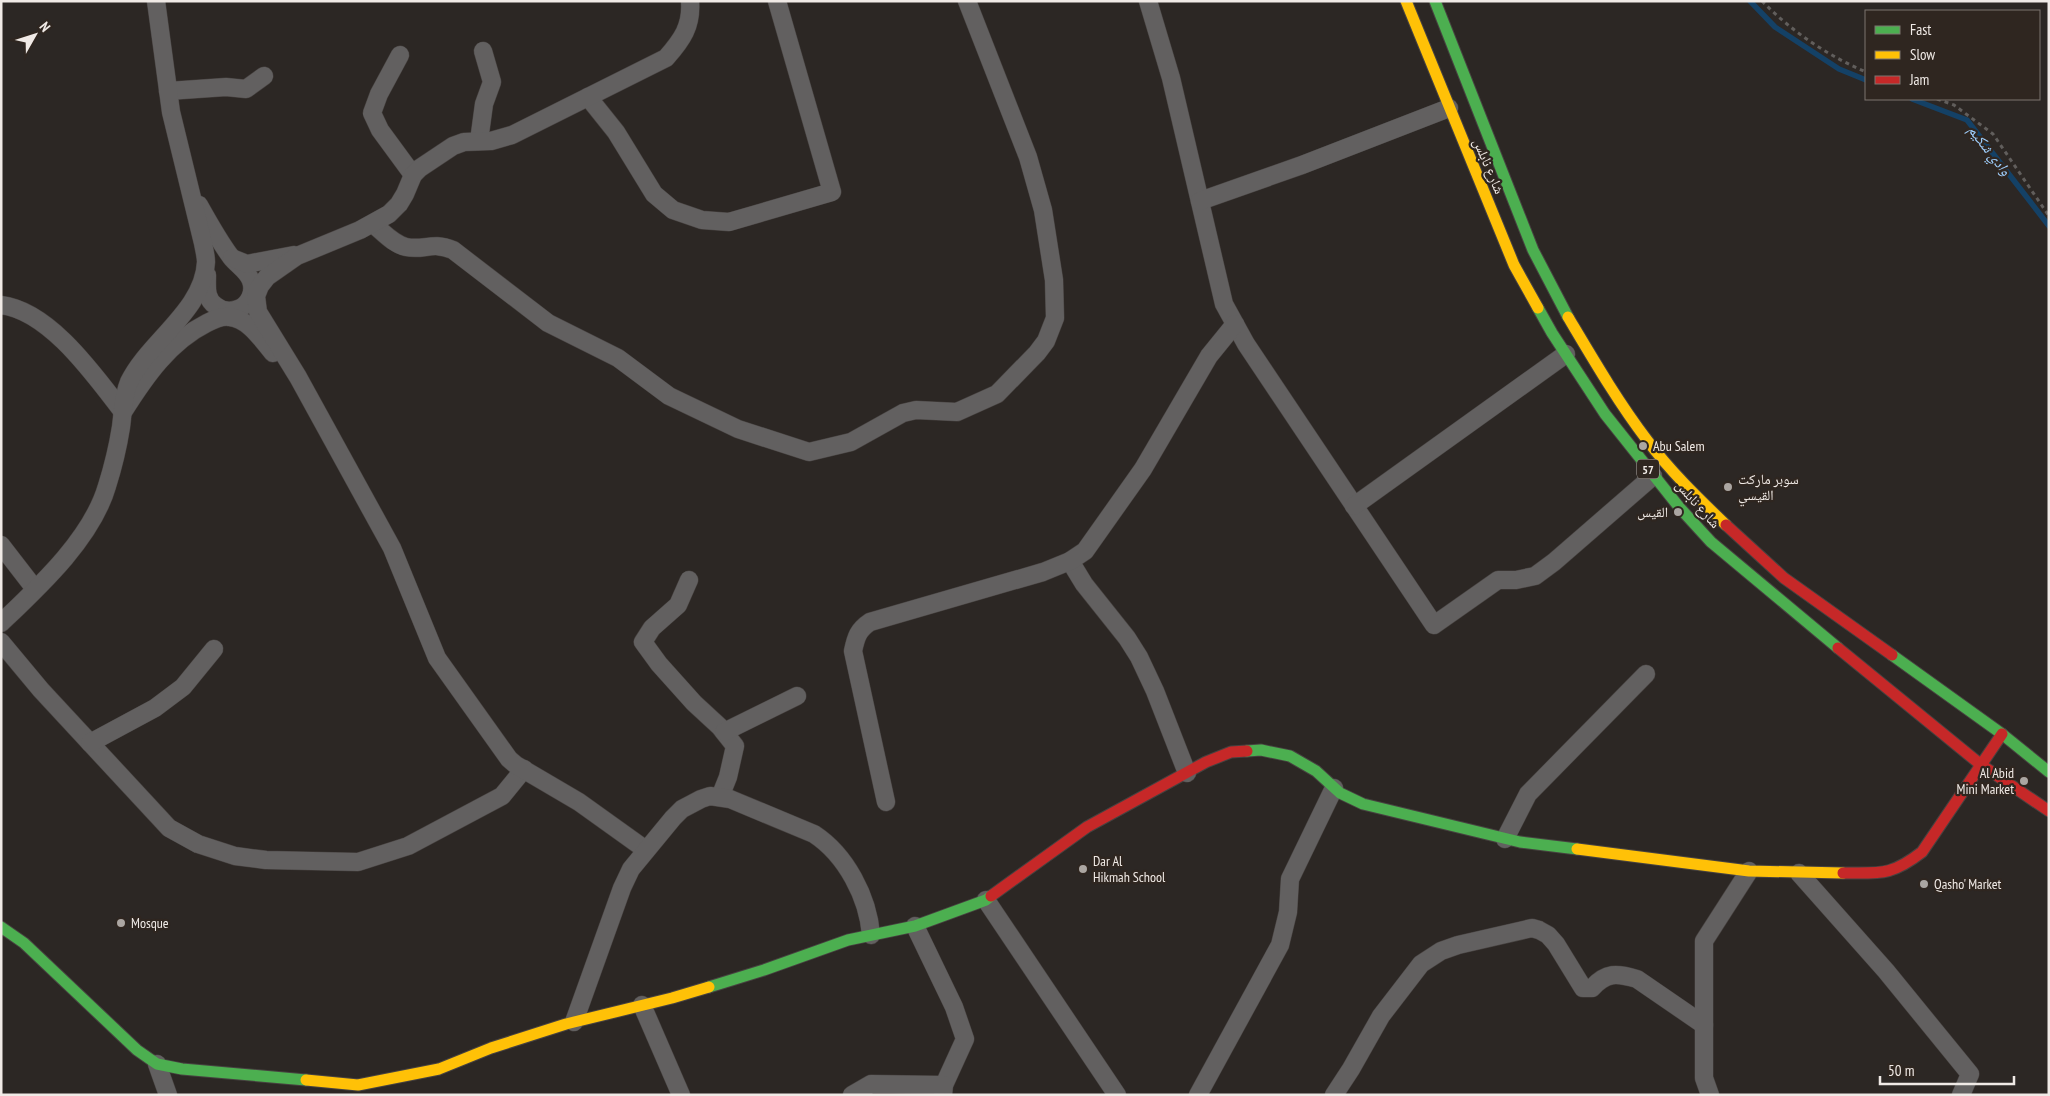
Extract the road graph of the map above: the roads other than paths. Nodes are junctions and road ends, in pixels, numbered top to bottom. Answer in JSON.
{"nodes":[{"id":1,"x":156,"y":1,"type":"edge"},
{"id":2,"x":690,"y":1,"type":"edge"},
{"id":3,"x":777,"y":1,"type":"edge"},
{"id":4,"x":966,"y":1,"type":"edge"},
{"id":5,"x":1148,"y":1,"type":"edge"},
{"id":6,"x":1406,"y":1,"type":"edge"},
{"id":7,"x":1434,"y":1,"type":"edge"},
{"id":8,"x":483,"y":51,"type":"dead end"},
{"id":9,"x":400,"y":55,"type":"dead end"},
{"id":10,"x":264,"y":76,"type":"dead end"},
{"id":11,"x":168,"y":91,"type":"junction"},
{"id":12,"x":588,"y":97,"type":"junction"},
{"id":13,"x":1449,"y":108,"type":"junction"},
{"id":14,"x":479,"y":141,"type":"junction"},
{"id":15,"x":413,"y":175,"type":"junction"},
{"id":16,"x":190,"y":191,"type":"junction"},
{"id":17,"x":1200,"y":201,"type":"junction"},
{"id":18,"x":373,"y":224,"type":"junction"},
{"id":19,"x":307,"y":252,"type":"junction"},
{"id":20,"x":231,"y":257,"type":"junction"},
{"id":21,"x":206,"y":262,"type":"junction"},
{"id":22,"x":1,"y":305,"type":"edge"},
{"id":23,"x":1235,"y":324,"type":"junction"},
{"id":24,"x":1566,"y":354,"type":"junction"},
{"id":25,"x":310,"y":399,"type":"junction"},
{"id":26,"x":123,"y":412,"type":"junction"},
{"id":27,"x":1653,"y":476,"type":"junction"},
{"id":28,"x":1354,"y":506,"type":"junction"},
{"id":29,"x":1,"y":545,"type":"edge"},
{"id":30,"x":1070,"y":561,"type":"junction"},
{"id":31,"x":688,"y":580,"type":"dead end"},
{"id":32,"x":35,"y":589,"type":"junction"},
{"id":33,"x":1,"y":623,"type":"edge"},
{"id":34,"x":1,"y":642,"type":"edge"},
{"id":35,"x":214,"y":649,"type":"dead end"},
{"id":36,"x":1646,"y":674,"type":"dead end"},
{"id":37,"x":798,"y":696,"type":"dead end"},
{"id":38,"x":724,"y":732,"type":"junction"},
{"id":39,"x":2002,"y":734,"type":"junction"},
{"id":40,"x":90,"y":743,"type":"junction"},
{"id":41,"x":1980,"y":764,"type":"junction"},
{"id":42,"x":524,"y":769,"type":"junction"},
{"id":43,"x":1186,"y":772,"type":"junction"},
{"id":44,"x":2049,"y":772,"type":"edge"},
{"id":45,"x":1334,"y":788,"type":"junction"},
{"id":46,"x":720,"y":796,"type":"junction"},
{"id":47,"x":886,"y":802,"type":"dead end"},
{"id":48,"x":2049,"y":811,"type":"edge"},
{"id":49,"x":1505,"y":839,"type":"junction"},
{"id":50,"x":646,"y":850,"type":"junction"},
{"id":51,"x":1749,"y":871,"type":"junction"},
{"id":52,"x":1800,"y":873,"type":"junction"},
{"id":53,"x":986,"y":900,"type":"junction"},
{"id":54,"x":915,"y":926,"type":"junction"},
{"id":55,"x":1,"y":927,"type":"edge"},
{"id":56,"x":871,"y":935,"type":"junction"},
{"id":57,"x":642,"y":1005,"type":"junction"},
{"id":58,"x":574,"y":1022,"type":"junction"},
{"id":59,"x":1704,"y":1025,"type":"junction"},
{"id":60,"x":157,"y":1064,"type":"junction"},
{"id":61,"x":943,"y":1090,"type":"edge"},
{"id":62,"x":168,"y":1095,"type":"edge"},
{"id":63,"x":681,"y":1095,"type":"edge"},
{"id":64,"x":852,"y":1095,"type":"edge"},
{"id":65,"x":1117,"y":1095,"type":"edge"},
{"id":66,"x":1198,"y":1095,"type":"edge"},
{"id":67,"x":1334,"y":1095,"type":"edge"},
{"id":68,"x":1710,"y":1095,"type":"edge"},
{"id":69,"x":1961,"y":1095,"type":"edge"}],
"edges":[{"from":1,"to":11,"type":"street"},
{"from":2,"to":12,"type":"street"},
{"from":3,"to":12,"type":"street"},
{"from":4,"to":18,"type":"street"},
{"from":5,"to":17,"type":"street"},
{"from":6,"to":13,"type":"street","name":"شارع نابلس","number":"57"},
{"from":7,"to":39,"type":"street","name":"شارع نابلس","number":"57"},
{"from":8,"to":14,"type":"street"},
{"from":9,"to":15,"type":"street"},
{"from":10,"to":11,"type":"street"},
{"from":11,"to":16,"type":"street"},
{"from":12,"to":14,"type":"street"},
{"from":13,"to":17,"type":"street"},
{"from":13,"to":24,"type":"street","name":"شارع نابلس","number":"57"},
{"from":14,"to":15,"type":"street"},
{"from":15,"to":18,"type":"street"},
{"from":16,"to":20,"type":"street"},
{"from":16,"to":21,"type":"street"},
{"from":17,"to":23,"type":"street"},
{"from":18,"to":19,"type":"street"},
{"from":19,"to":20,"type":"street"},
{"from":19,"to":25,"type":"street"},
{"from":20,"to":21,"type":"street"},
{"from":21,"to":26,"type":"street"},
{"from":22,"to":26,"type":"street"},
{"from":23,"to":28,"type":"street"},
{"from":23,"to":30,"type":"street"},
{"from":24,"to":27,"type":"street","name":"شارع نابلس","number":"57"},
{"from":24,"to":28,"type":"street"},
{"from":25,"to":26,"type":"street"},
{"from":25,"to":42,"type":"street"},
{"from":26,"to":32,"type":"street"},
{"from":27,"to":28,"type":"street"},
{"from":27,"to":41,"type":"street","name":"شارع نابلس","number":"57"},
{"from":29,"to":32,"type":"street"},
{"from":30,"to":43,"type":"street"},
{"from":30,"to":47,"type":"street"},
{"from":31,"to":38,"type":"street"},
{"from":32,"to":33,"type":"street"},
{"from":34,"to":40,"type":"street"},
{"from":35,"to":40,"type":"street"},
{"from":36,"to":49,"type":"street"},
{"from":37,"to":38,"type":"street"},
{"from":38,"to":46,"type":"street"},
{"from":39,"to":41,"type":"street"},
{"from":39,"to":44,"type":"street","name":"شارع نابلس","number":"57"},
{"from":40,"to":42,"type":"street"},
{"from":41,"to":48,"type":"street","name":"شارع نابلس","number":"57"},
{"from":41,"to":52,"type":"street"},
{"from":42,"to":50,"type":"street"},
{"from":43,"to":45,"type":"street"},
{"from":43,"to":53,"type":"street"},
{"from":45,"to":49,"type":"street"},
{"from":45,"to":66,"type":"street"},
{"from":46,"to":50,"type":"street"},
{"from":46,"to":56,"type":"street"},
{"from":49,"to":51,"type":"street"},
{"from":50,"to":58,"type":"street"},
{"from":51,"to":52,"type":"street"},
{"from":51,"to":59,"type":"street"},
{"from":52,"to":69,"type":"street"},
{"from":53,"to":54,"type":"street"},
{"from":53,"to":65,"type":"street"},
{"from":54,"to":56,"type":"street"},
{"from":54,"to":61,"type":"street"},
{"from":55,"to":60,"type":"street"},
{"from":56,"to":57,"type":"street"},
{"from":57,"to":58,"type":"street"},
{"from":57,"to":63,"type":"street"},
{"from":58,"to":60,"type":"street"},
{"from":59,"to":67,"type":"street"},
{"from":59,"to":68,"type":"street"},
{"from":60,"to":62,"type":"street"},
{"from":61,"to":64,"type":"street"}]}
